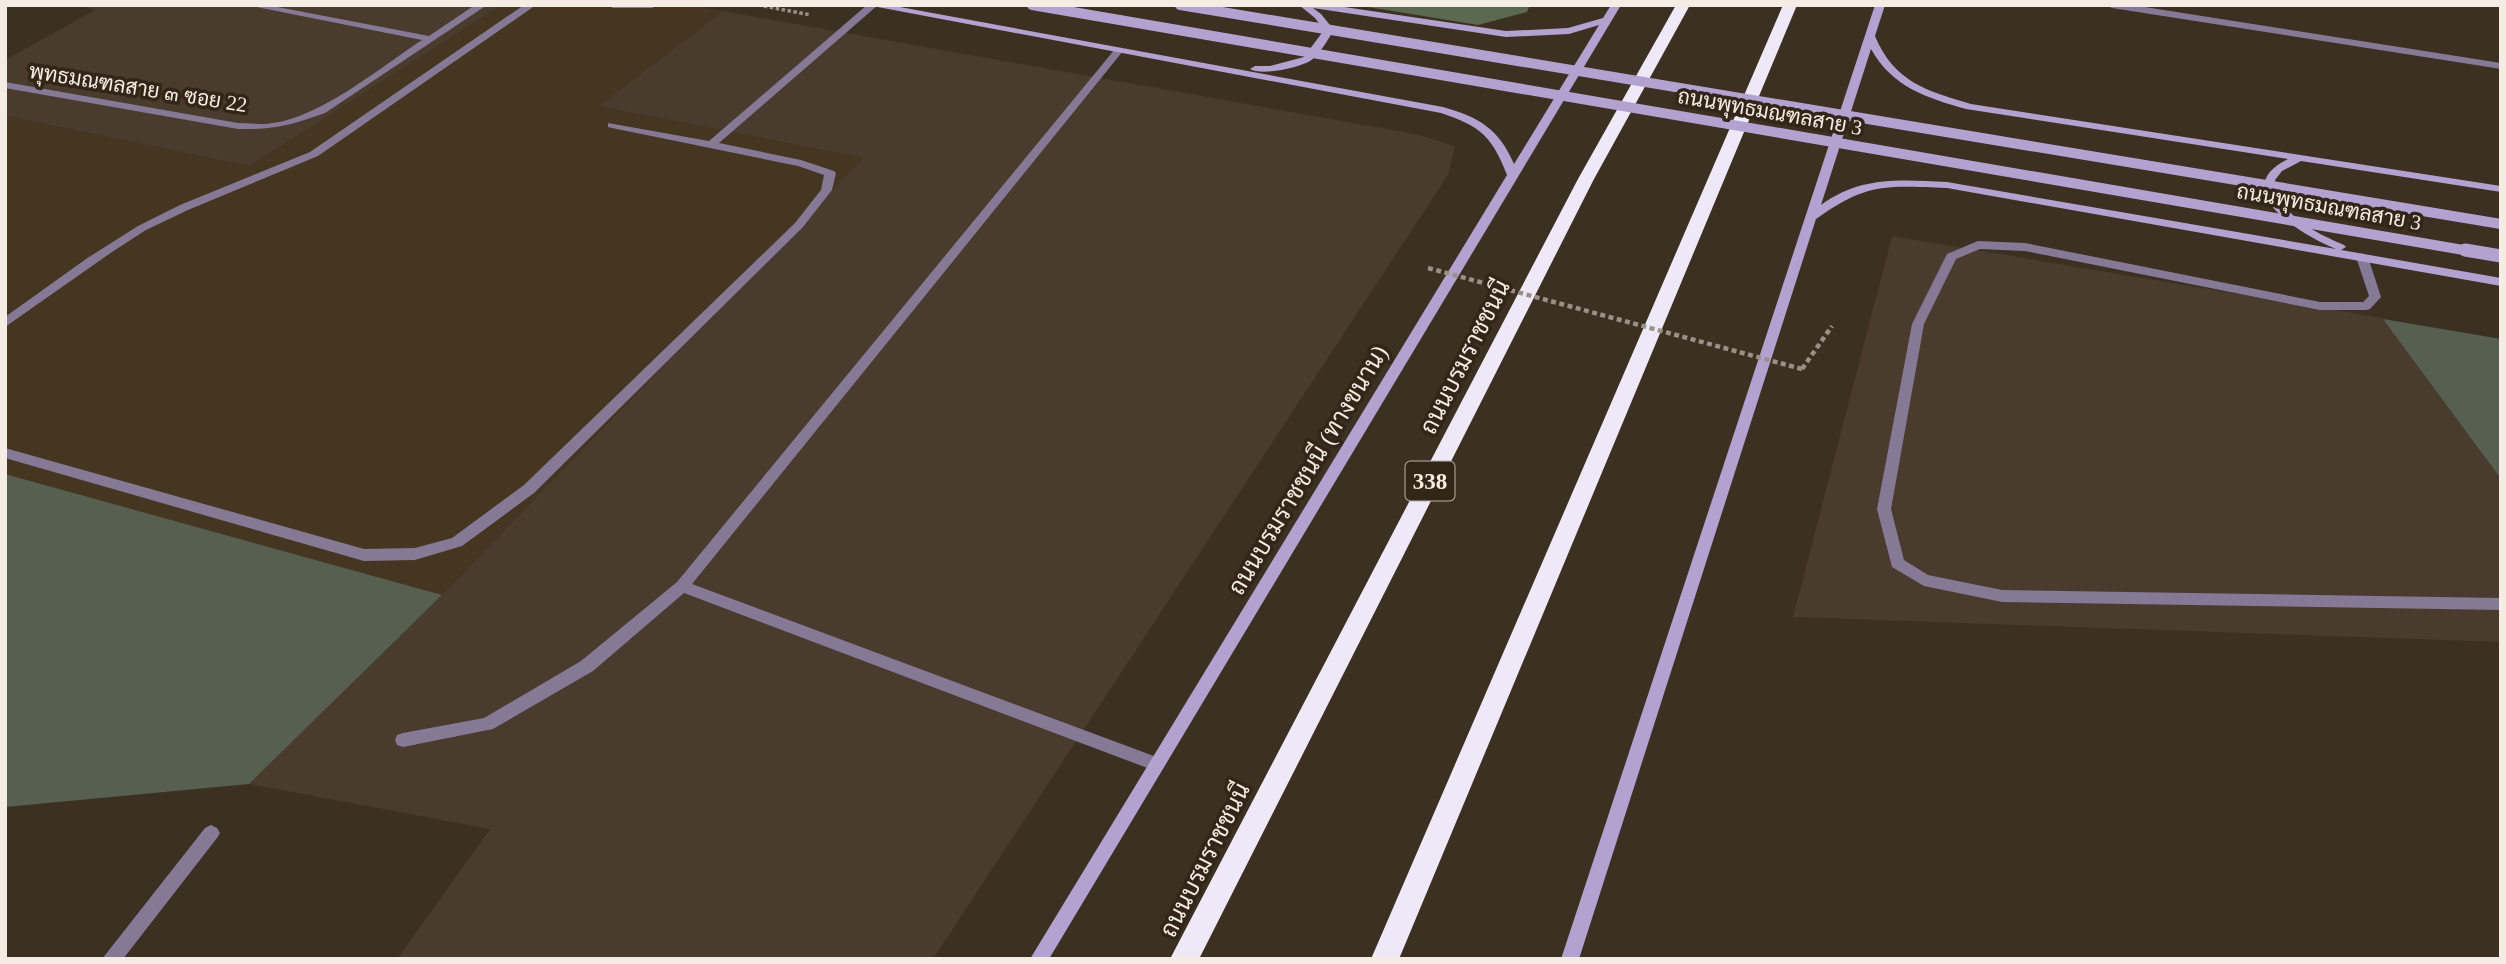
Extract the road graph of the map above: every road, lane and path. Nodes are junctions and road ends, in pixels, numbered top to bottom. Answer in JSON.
{"nodes":[{"id":1,"x":251,"y":5,"type":"edge"},
{"id":2,"x":482,"y":5,"type":"edge"},
{"id":3,"x":531,"y":5,"type":"edge"},
{"id":4,"x":613,"y":5,"type":"edge"},
{"id":5,"x":652,"y":5,"type":"edge"},
{"id":6,"x":872,"y":5,"type":"edge"},
{"id":7,"x":1032,"y":5,"type":"edge"},
{"id":8,"x":1180,"y":5,"type":"edge"},
{"id":9,"x":1301,"y":5,"type":"edge"},
{"id":10,"x":1310,"y":5,"type":"edge"},
{"id":11,"x":1616,"y":5,"type":"edge"},
{"id":12,"x":1683,"y":5,"type":"edge"},
{"id":13,"x":1790,"y":5,"type":"edge"},
{"id":14,"x":1880,"y":5,"type":"edge"},
{"id":15,"x":2112,"y":5,"type":"edge"},
{"id":16,"x":1607,"y":20,"type":"junction"},
{"id":17,"x":1869,"y":34,"type":"junction"},
{"id":18,"x":431,"y":39,"type":"junction"},
{"id":19,"x":1118,"y":51,"type":"junction"},
{"id":20,"x":2501,"y":66,"type":"edge"},
{"id":21,"x":1218,"y":69,"type":"junction"},
{"id":22,"x":5,"y":85,"type":"edge"},
{"id":23,"x":612,"y":125,"type":"dead end"},
{"id":24,"x":711,"y":145,"type":"junction"},
{"id":25,"x":2303,"y":156,"type":"junction"},
{"id":26,"x":1513,"y":175,"type":"junction"},
{"id":27,"x":2501,"y":189,"type":"edge"},
{"id":28,"x":1809,"y":219,"type":"junction"},
{"id":29,"x":2501,"y":224,"type":"edge"},
{"id":30,"x":2501,"y":256,"type":"edge"},
{"id":31,"x":2362,"y":257,"type":"junction"},
{"id":32,"x":2381,"y":260,"type":"junction"},
{"id":33,"x":1429,"y":268,"type":"dead end"},
{"id":34,"x":2501,"y":282,"type":"edge"},
{"id":35,"x":5,"y":323,"type":"edge"},
{"id":36,"x":1832,"y":326,"type":"dead end"},
{"id":37,"x":5,"y":453,"type":"edge"},
{"id":38,"x":681,"y":586,"type":"junction"},
{"id":39,"x":2501,"y":604,"type":"edge"},
{"id":40,"x":403,"y":740,"type":"dead end"},
{"id":41,"x":1156,"y":764,"type":"junction"},
{"id":42,"x":211,"y":833,"type":"dead end"},
{"id":43,"x":111,"y":959,"type":"edge"},
{"id":44,"x":1039,"y":959,"type":"edge"},
{"id":45,"x":1184,"y":959,"type":"edge"},
{"id":46,"x":1385,"y":959,"type":"edge"},
{"id":47,"x":1570,"y":959,"type":"edge"}],
"edges":[{"from":1,"to":18,"type":"street"},
{"from":2,"to":18,"type":"street","name":"พุทธมณฑลสาย ๓ ซอย 22"},
{"from":3,"to":35,"type":"street"},
{"from":4,"to":5,"type":"street"},
{"from":6,"to":19,"type":"main road"},
{"from":6,"to":24,"type":"street"},
{"from":7,"to":30,"type":"main road","name":"ถนนพุทธมณฑลสาย 3","bridge":true},
{"from":8,"to":29,"type":"main road","name":"ถนนพุทธมณฑลสาย 3","bridge":true},
{"from":9,"to":21,"type":"main road"},
{"from":10,"to":16,"type":"main road"},
{"from":11,"to":16,"type":"main road","name":"ถนนบรมราชชนนี (ทางขนาน)"},
{"from":12,"to":45,"type":"highway","name":"ถนนบรมราชชนนี","number":"338"},
{"from":13,"to":46,"type":"highway"},
{"from":14,"to":17,"type":"main road"},
{"from":15,"to":20,"type":"street"},
{"from":16,"to":26,"type":"main road","name":"ถนนบรมราชชนนี (ทางขนาน)"},
{"from":17,"to":25,"type":"main road"},
{"from":17,"to":28,"type":"main road"},
{"from":18,"to":22,"type":"street","name":"พุทธมณฑลสาย ๓ ซอย 22"},
{"from":19,"to":21,"type":"main road"},
{"from":19,"to":38,"type":"street"},
{"from":21,"to":26,"type":"main road"},
{"from":23,"to":24,"type":"street"},
{"from":24,"to":37,"type":"street"},
{"from":25,"to":27,"type":"main road"},
{"from":25,"to":32,"type":"main road"},
{"from":26,"to":41,"type":"main road","name":"ถนนบรมราชชนนี (ทางขนาน)"},
{"from":28,"to":31,"type":"main road"},
{"from":28,"to":47,"type":"main road"},
{"from":31,"to":32,"type":"main road"},
{"from":31,"to":39,"type":"street"},
{"from":32,"to":34,"type":"main road"},
{"from":33,"to":36,"type":"path","bridge":true},
{"from":38,"to":40,"type":"street"},
{"from":38,"to":41,"type":"street"},
{"from":41,"to":44,"type":"main road","name":"ถนนบรมราชชนนี (ทางขนาน)"},
{"from":42,"to":43,"type":"street"}]}
